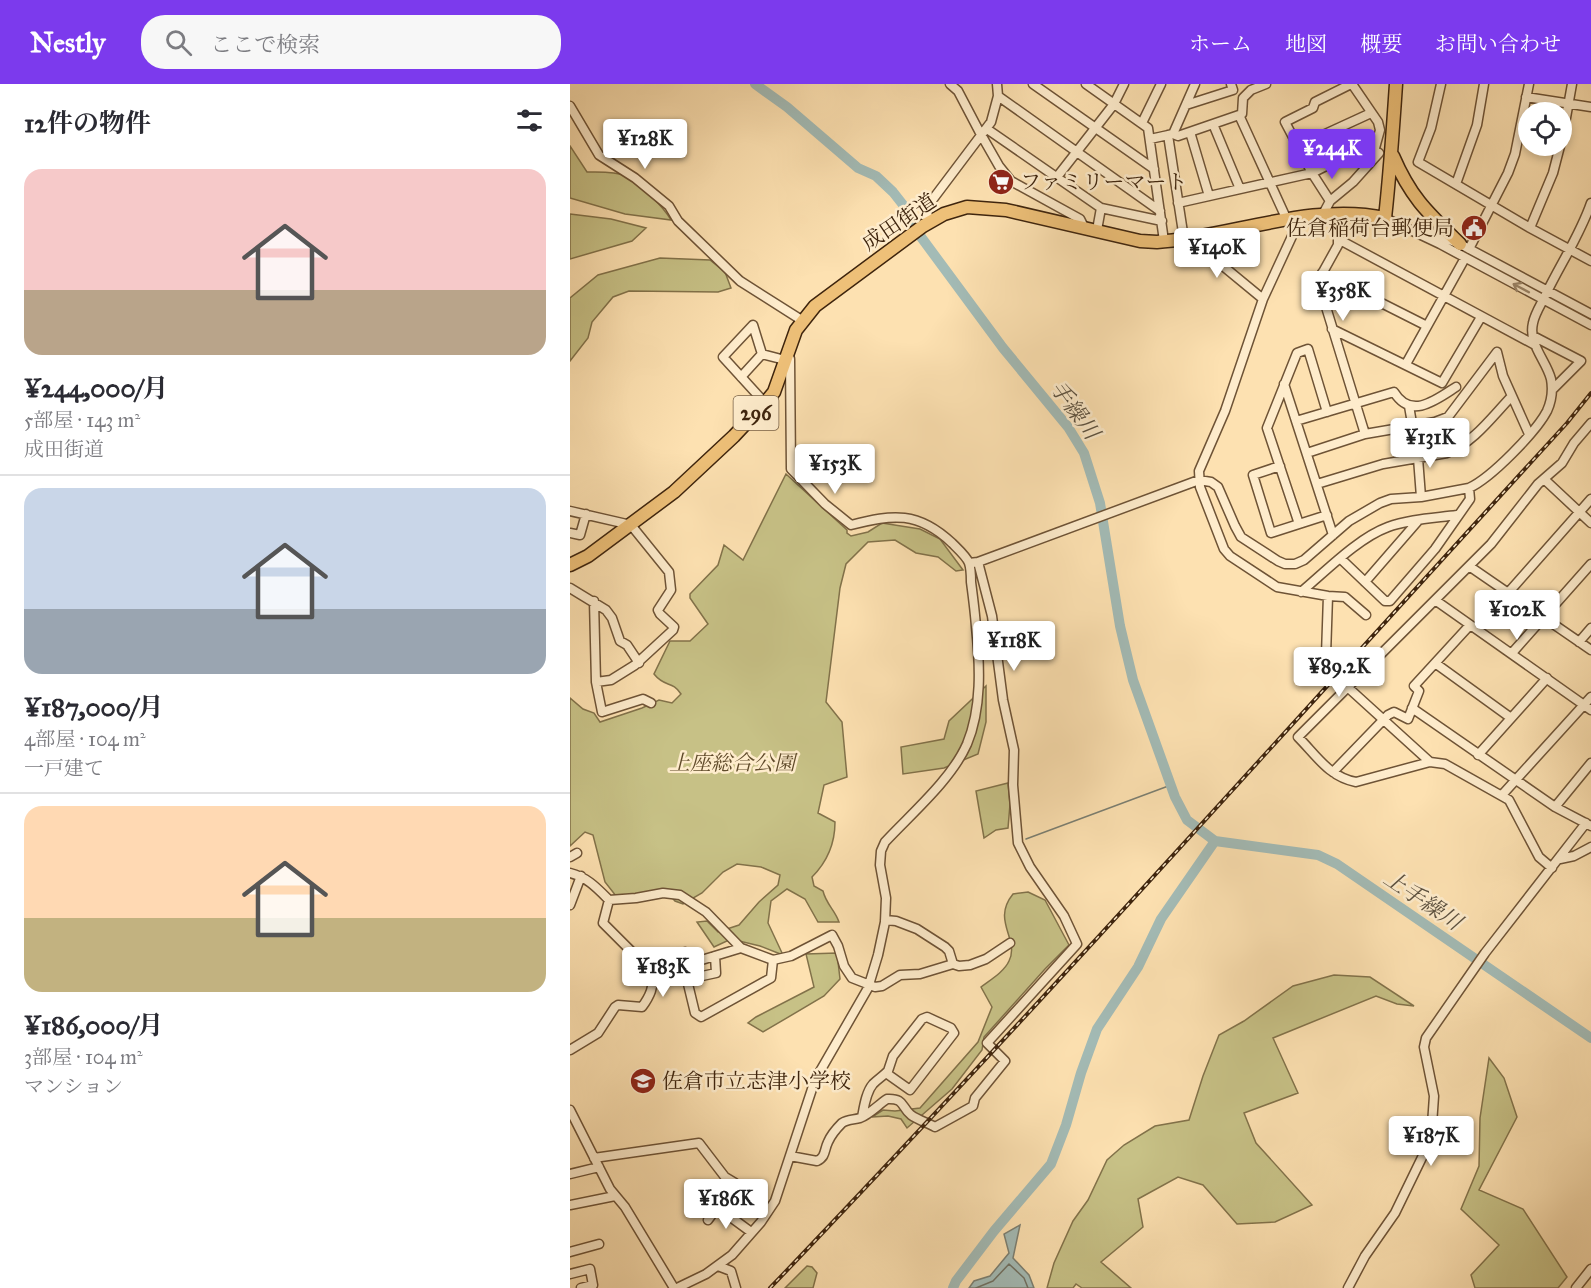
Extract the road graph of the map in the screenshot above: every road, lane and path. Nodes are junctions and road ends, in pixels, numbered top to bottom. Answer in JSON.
{"nodes":[{"id":1,"x":950,"y":84,"type":"edge"},
{"id":2,"x":997,"y":84,"type":"edge"},
{"id":3,"x":1033,"y":84,"type":"edge"},
{"id":4,"x":1124,"y":84,"type":"edge"},
{"id":5,"x":1161,"y":84,"type":"edge"},
{"id":6,"x":1196,"y":84,"type":"edge"},
{"id":7,"x":1231,"y":84,"type":"edge"},
{"id":8,"x":1266,"y":84,"type":"edge"},
{"id":9,"x":1351,"y":84,"type":"edge"},
{"id":10,"x":1396,"y":84,"type":"edge"},
{"id":11,"x":1441,"y":84,"type":"edge"},
{"id":12,"x":1484,"y":84,"type":"edge"},
{"id":13,"x":1528,"y":84,"type":"edge"},
{"id":14,"x":1572,"y":84,"type":"edge"},
{"id":15,"x":1090,"y":85,"type":"edge"},
{"id":16,"x":998,"y":96,"type":"junction"},
{"id":17,"x":1526,"y":97,"type":"junction"},
{"id":18,"x":1557,"y":102,"type":"edge"},
{"id":19,"x":1569,"y":102,"type":"edge"},
{"id":20,"x":1114,"y":104,"type":"junction"},
{"id":21,"x":1572,"y":104,"type":"edge"},
{"id":22,"x":1186,"y":105,"type":"junction"},
{"id":23,"x":570,"y":106,"type":"edge"},
{"id":24,"x":1591,"y":107,"type":"edge"},
{"id":25,"x":1371,"y":113,"type":"junction"},
{"id":26,"x":1239,"y":116,"type":"junction"},
{"id":27,"x":1142,"y":123,"type":"junction"},
{"id":28,"x":1213,"y":124,"type":"junction"},
{"id":29,"x":1095,"y":128,"type":"junction"},
{"id":30,"x":984,"y":132,"type":"junction"},
{"id":31,"x":1190,"y":132,"type":"junction"},
{"id":32,"x":1170,"y":134,"type":"junction"},
{"id":33,"x":1150,"y":139,"type":"junction"},
{"id":34,"x":1297,"y":147,"type":"junction"},
{"id":35,"x":1377,"y":150,"type":"junction"},
{"id":36,"x":1077,"y":152,"type":"junction"},
{"id":37,"x":1557,"y":156,"type":"edge"},
{"id":38,"x":1392,"y":157,"type":"junction"},
{"id":39,"x":1154,"y":170,"type":"junction"},
{"id":40,"x":1312,"y":172,"type":"junction"},
{"id":41,"x":1057,"y":177,"type":"junction"},
{"id":42,"x":1269,"y":182,"type":"junction"},
{"id":43,"x":1456,"y":184,"type":"junction"},
{"id":44,"x":1240,"y":189,"type":"junction"},
{"id":45,"x":1209,"y":196,"type":"junction"},
{"id":46,"x":1330,"y":201,"type":"junction"},
{"id":47,"x":1178,"y":203,"type":"junction"},
{"id":48,"x":1591,"y":203,"type":"edge"},
{"id":49,"x":1492,"y":206,"type":"junction"},
{"id":50,"x":1101,"y":208,"type":"junction"},
{"id":51,"x":1160,"y":211,"type":"junction"},
{"id":52,"x":1338,"y":215,"type":"junction"},
{"id":53,"x":1322,"y":216,"type":"junction"},
{"id":54,"x":1385,"y":218,"type":"junction"},
{"id":55,"x":1300,"y":219,"type":"junction"},
{"id":56,"x":1287,"y":220,"type":"junction"},
{"id":57,"x":1162,"y":221,"type":"junction"},
{"id":58,"x":926,"y":224,"type":"junction"},
{"id":59,"x":1084,"y":227,"type":"junction"},
{"id":60,"x":1530,"y":228,"type":"junction"},
{"id":61,"x":1097,"y":230,"type":"junction"},
{"id":62,"x":1187,"y":238,"type":"junction"},
{"id":63,"x":1338,"y":238,"type":"junction"},
{"id":64,"x":1164,"y":242,"type":"junction"},
{"id":65,"x":1465,"y":246,"type":"junction"},
{"id":66,"x":1570,"y":250,"type":"junction"},
{"id":67,"x":1465,"y":258,"type":"junction"},
{"id":68,"x":1591,"y":261,"type":"edge"},
{"id":69,"x":1322,"y":273,"type":"junction"},
{"id":70,"x":1548,"y":291,"type":"junction"},
{"id":71,"x":1444,"y":297,"type":"junction"},
{"id":72,"x":1263,"y":299,"type":"junction"},
{"id":73,"x":1544,"y":300,"type":"junction"},
{"id":74,"x":1591,"y":314,"type":"edge"},
{"id":75,"x":1481,"y":317,"type":"junction"},
{"id":76,"x":803,"y":321,"type":"junction"},
{"id":77,"x":1591,"y":325,"type":"edge"},
{"id":78,"x":1427,"y":326,"type":"junction"},
{"id":79,"x":1332,"y":329,"type":"junction"},
{"id":80,"x":1534,"y":341,"type":"junction"},
{"id":81,"x":762,"y":354,"type":"junction"},
{"id":82,"x":785,"y":359,"type":"junction"},
{"id":83,"x":1406,"y":364,"type":"junction"},
{"id":84,"x":741,"y":377,"type":"junction"},
{"id":85,"x":1284,"y":384,"type":"junction"},
{"id":86,"x":1456,"y":387,"type":"dead end"},
{"id":87,"x":1552,"y":390,"type":"junction"},
{"id":88,"x":1511,"y":397,"type":"junction"},
{"id":89,"x":1356,"y":403,"type":"junction"},
{"id":90,"x":765,"y":404,"type":"junction"},
{"id":91,"x":1409,"y":406,"type":"junction"},
{"id":92,"x":1327,"y":412,"type":"junction"},
{"id":93,"x":1296,"y":421,"type":"junction"},
{"id":94,"x":1412,"y":425,"type":"junction"},
{"id":95,"x":1590,"y":425,"type":"edge"},
{"id":96,"x":1365,"y":434,"type":"junction"},
{"id":97,"x":1529,"y":434,"type":"junction"},
{"id":98,"x":1307,"y":453,"type":"junction"},
{"id":99,"x":1418,"y":458,"type":"junction"},
{"id":100,"x":1280,"y":466,"type":"junction"},
{"id":101,"x":1544,"y":479,"type":"junction"},
{"id":102,"x":1199,"y":480,"type":"junction"},
{"id":103,"x":1317,"y":484,"type":"junction"},
{"id":104,"x":1469,"y":488,"type":"junction"},
{"id":105,"x":1421,"y":497,"type":"junction"},
{"id":106,"x":1591,"y":499,"type":"edge"},
{"id":107,"x":570,"y":511,"type":"edge"},
{"id":108,"x":1580,"y":513,"type":"junction"},
{"id":109,"x":586,"y":514,"type":"junction"},
{"id":110,"x":1457,"y":514,"type":"junction"},
{"id":111,"x":1327,"y":515,"type":"junction"},
{"id":112,"x":1418,"y":521,"type":"junction"},
{"id":113,"x":1591,"y":523,"type":"edge"},
{"id":114,"x":1299,"y":524,"type":"junction"},
{"id":115,"x":631,"y":525,"type":"junction"},
{"id":116,"x":570,"y":533,"type":"edge"},
{"id":117,"x":1333,"y":535,"type":"junction"},
{"id":118,"x":1341,"y":559,"type":"junction"},
{"id":119,"x":974,"y":563,"type":"junction"},
{"id":120,"x":1591,"y":564,"type":"edge"},
{"id":121,"x":570,"y":565,"type":"edge"},
{"id":122,"x":1469,"y":566,"type":"junction"},
{"id":123,"x":1365,"y":582,"type":"junction"},
{"id":124,"x":570,"y":588,"type":"edge"},
{"id":125,"x":1301,"y":592,"type":"junction"},
{"id":126,"x":1508,"y":593,"type":"junction"},
{"id":127,"x":1328,"y":596,"type":"junction"},
{"id":128,"x":1435,"y":600,"type":"junction"},
{"id":129,"x":594,"y":601,"type":"junction"},
{"id":130,"x":1366,"y":615,"type":"dead end"},
{"id":131,"x":1544,"y":617,"type":"junction"},
{"id":132,"x":1470,"y":625,"type":"junction"},
{"id":133,"x":1591,"y":628,"type":"edge"},
{"id":134,"x":1579,"y":642,"type":"junction"},
{"id":135,"x":1591,"y":650,"type":"edge"},
{"id":136,"x":1512,"y":653,"type":"junction"},
{"id":137,"x":639,"y":663,"type":"junction"},
{"id":138,"x":1435,"y":663,"type":"junction"},
{"id":139,"x":1548,"y":678,"type":"junction"},
{"id":140,"x":596,"y":682,"type":"junction"},
{"id":141,"x":1348,"y":688,"type":"junction"},
{"id":142,"x":1591,"y":697,"type":"edge"},
{"id":143,"x":651,"y":703,"type":"dead end"},
{"id":144,"x":1588,"y":707,"type":"edge"},
{"id":145,"x":1412,"y":708,"type":"junction"},
{"id":146,"x":1511,"y":718,"type":"junction"},
{"id":147,"x":1383,"y":720,"type":"junction"},
{"id":148,"x":1478,"y":755,"type":"junction"},
{"id":149,"x":1430,"y":762,"type":"junction"},
{"id":150,"x":1590,"y":765,"type":"edge"},
{"id":151,"x":1333,"y":772,"type":"junction"},
{"id":152,"x":1515,"y":780,"type":"junction"},
{"id":153,"x":1502,"y":795,"type":"junction"},
{"id":154,"x":1555,"y":807,"type":"junction"},
{"id":155,"x":1588,"y":825,"type":"edge"},
{"id":156,"x":1591,"y":847,"type":"edge"},
{"id":157,"x":1560,"y":859,"type":"junction"},
{"id":158,"x":1552,"y":868,"type":"junction"},
{"id":159,"x":570,"y":870,"type":"edge"},
{"id":160,"x":581,"y":876,"type":"junction"},
{"id":161,"x":609,"y":900,"type":"junction"},
{"id":162,"x":570,"y":905,"type":"edge"},
{"id":163,"x":885,"y":920,"type":"junction"},
{"id":164,"x":1010,"y":943,"type":"dead end"},
{"id":165,"x":741,"y":948,"type":"junction"},
{"id":166,"x":715,"y":956,"type":"junction"},
{"id":167,"x":773,"y":960,"type":"junction"},
{"id":168,"x":953,"y":964,"type":"junction"},
{"id":169,"x":649,"y":967,"type":"junction"},
{"id":170,"x":868,"y":986,"type":"junction"},
{"id":171,"x":570,"y":1050,"type":"edge"},
{"id":172,"x":886,"y":1073,"type":"junction"},
{"id":173,"x":570,"y":1110,"type":"edge"},
{"id":174,"x":862,"y":1117,"type":"junction"},
{"id":175,"x":790,"y":1156,"type":"junction"},
{"id":176,"x":594,"y":1158,"type":"junction"},
{"id":177,"x":599,"y":1167,"type":"junction"},
{"id":178,"x":570,"y":1174,"type":"edge"},
{"id":179,"x":615,"y":1196,"type":"junction"},
{"id":180,"x":570,"y":1205,"type":"edge"},
{"id":181,"x":717,"y":1207,"type":"junction"},
{"id":182,"x":708,"y":1220,"type":"dead end"},
{"id":183,"x":751,"y":1232,"type":"junction"},
{"id":184,"x":599,"y":1245,"type":"dead end"},
{"id":185,"x":570,"y":1251,"type":"edge"},
{"id":186,"x":718,"y":1266,"type":"junction"},
{"id":187,"x":1591,"y":1269,"type":"edge"},
{"id":188,"x":570,"y":1274,"type":"edge"},
{"id":189,"x":581,"y":1288,"type":"edge"},
{"id":190,"x":676,"y":1288,"type":"edge"},
{"id":191,"x":736,"y":1288,"type":"edge"},
{"id":192,"x":1348,"y":1288,"type":"edge"},
{"id":193,"x":1576,"y":1288,"type":"edge"}],
"edges":[{"from":1,"to":30,"type":"street"},
{"from":2,"to":16,"type":"street"},
{"from":3,"to":29,"type":"street"},
{"from":4,"to":20,"type":"street"},
{"from":5,"to":27,"type":"street"},
{"from":6,"to":22,"type":"street"},
{"from":7,"to":22,"type":"street"},
{"from":8,"to":26,"type":"street"},
{"from":9,"to":25,"type":"street"},
{"from":9,"to":34,"type":"street"},
{"from":10,"to":38,"type":"highway"},
{"from":11,"to":43,"type":"street"},
{"from":12,"to":43,"type":"street"},
{"from":13,"to":17,"type":"street"},
{"from":14,"to":19,"type":"street"},
{"from":15,"to":20,"type":"street"},
{"from":16,"to":30,"type":"street"},
{"from":16,"to":36,"type":"street"},
{"from":17,"to":18,"type":"street"},
{"from":17,"to":49,"type":"street"},
{"from":20,"to":27,"type":"street"},
{"from":20,"to":29,"type":"street"},
{"from":21,"to":24,"type":"street"},
{"from":22,"to":32,"type":"street"},
{"from":23,"to":76,"type":"street"},
{"from":25,"to":34,"type":"street"},
{"from":25,"to":35,"type":"street"},
{"from":26,"to":28,"type":"street"},
{"from":26,"to":42,"type":"street"},
{"from":27,"to":33,"type":"street"},
{"from":28,"to":31,"type":"street"},
{"from":28,"to":44,"type":"street"},
{"from":29,"to":36,"type":"street"},
{"from":29,"to":39,"type":"street"},
{"from":30,"to":41,"type":"street"},
{"from":30,"to":58,"type":"street"},
{"from":30,"to":59,"type":"street"},
{"from":31,"to":32,"type":"street"},
{"from":31,"to":45,"type":"street"},
{"from":32,"to":33,"type":"street"},
{"from":32,"to":47,"type":"street"},
{"from":33,"to":39,"type":"street"},
{"from":34,"to":40,"type":"street"},
{"from":35,"to":38,"type":"street"},
{"from":35,"to":40,"type":"street"},
{"from":35,"to":46,"type":"street"},
{"from":36,"to":41,"type":"street"},
{"from":36,"to":51,"type":"street"},
{"from":37,"to":60,"type":"street"},
{"from":38,"to":54,"type":"highway"},
{"from":38,"to":65,"type":"highway"},
{"from":39,"to":51,"type":"street"},
{"from":40,"to":42,"type":"street"},
{"from":40,"to":46,"type":"street"},
{"from":41,"to":50,"type":"street"},
{"from":42,"to":44,"type":"street"},
{"from":42,"to":56,"type":"street"},
{"from":43,"to":49,"type":"street"},
{"from":44,"to":45,"type":"street"},
{"from":45,"to":47,"type":"street"},
{"from":46,"to":53,"type":"street"},
{"from":47,"to":62,"type":"street"},
{"from":48,"to":66,"type":"street"},
{"from":49,"to":60,"type":"street"},
{"from":49,"to":65,"type":"street"},
{"from":50,"to":57,"type":"street"},
{"from":50,"to":61,"type":"street"},
{"from":51,"to":57,"type":"street"},
{"from":52,"to":53,"type":"highway","name":"成田街道","number":"296"},
{"from":52,"to":54,"type":"highway","name":"成田街道","number":"296"},
{"from":52,"to":63,"type":"street"},
{"from":53,"to":55,"type":"highway","name":"成田街道","number":"296"},
{"from":54,"to":65,"type":"street"},
{"from":54,"to":67,"type":"street"},
{"from":55,"to":56,"type":"highway","name":"成田街道","number":"296"},
{"from":55,"to":72,"type":"street"},
{"from":56,"to":62,"type":"highway","name":"成田街道","number":"296"},
{"from":57,"to":64,"type":"street"},
{"from":58,"to":59,"type":"highway","name":"成田街道","number":"296"},
{"from":58,"to":76,"type":"highway","name":"成田街道","number":"296"},
{"from":59,"to":61,"type":"highway","name":"成田街道","number":"296"},
{"from":60,"to":66,"type":"street"},
{"from":61,"to":64,"type":"highway","name":"成田街道","number":"296"},
{"from":62,"to":64,"type":"highway","name":"成田街道","number":"296"},
{"from":62,"to":72,"type":"street"},
{"from":63,"to":69,"type":"street"},
{"from":63,"to":71,"type":"street"},
{"from":65,"to":70,"type":"street"},
{"from":66,"to":68,"type":"street"},
{"from":66,"to":70,"type":"street"},
{"from":67,"to":71,"type":"street"},
{"from":73,"to":67,"type":"street","one_way":true},
{"from":69,"to":78,"type":"street"},
{"from":69,"to":79,"type":"street"},
{"from":70,"to":73,"type":"street"},
{"from":70,"to":74,"type":"street"},
{"from":71,"to":75,"type":"street"},
{"from":71,"to":78,"type":"street"},
{"from":72,"to":102,"type":"street"},
{"from":73,"to":77,"type":"street"},
{"from":73,"to":80,"type":"street"},
{"from":75,"to":80,"type":"street"},
{"from":75,"to":83,"type":"street"},
{"from":76,"to":82,"type":"highway","name":"成田街道","number":"296"},
{"from":78,"to":83,"type":"street"},
{"from":79,"to":83,"type":"street"},
{"from":79,"to":89,"type":"street"},
{"from":80,"to":87,"type":"street"},
{"from":80,"to":87,"type":"street"},
{"from":81,"to":82,"type":"street"},
{"from":81,"to":84,"type":"street"},
{"from":81,"to":84,"type":"street"},
{"from":82,"to":90,"type":"highway","name":"成田街道","number":"296"},
{"from":82,"to":119,"type":"street"},
{"from":84,"to":90,"type":"street"},
{"from":85,"to":92,"type":"street"},
{"from":85,"to":93,"type":"street"},
{"from":85,"to":100,"type":"street"},
{"from":86,"to":91,"type":"street"},
{"from":87,"to":97,"type":"street"},
{"from":88,"to":94,"type":"street"},
{"from":88,"to":97,"type":"street"},
{"from":88,"to":99,"type":"street"},
{"from":89,"to":91,"type":"street"},
{"from":89,"to":92,"type":"street"},
{"from":89,"to":96,"type":"street"},
{"from":90,"to":115,"type":"highway","name":"成田街道","number":"296"},
{"from":91,"to":94,"type":"street"},
{"from":92,"to":93,"type":"street"},
{"from":93,"to":98,"type":"street"},
{"from":94,"to":96,"type":"street"},
{"from":94,"to":99,"type":"street"},
{"from":95,"to":101,"type":"street"},
{"from":96,"to":98,"type":"street"},
{"from":97,"to":104,"type":"street"},
{"from":98,"to":103,"type":"street"},
{"from":99,"to":103,"type":"street"},
{"from":99,"to":105,"type":"street"},
{"from":100,"to":114,"type":"street"},
{"from":100,"to":114,"type":"street"},
{"from":101,"to":108,"type":"street"},
{"from":101,"to":122,"type":"street"},
{"from":102,"to":117,"type":"street"},
{"from":102,"to":119,"type":"street"},
{"from":102,"to":125,"type":"street"},
{"from":103,"to":111,"type":"street"},
{"from":104,"to":105,"type":"street"},
{"from":104,"to":110,"type":"street"},
{"from":105,"to":117,"type":"street"},
{"from":106,"to":108,"type":"street"},
{"from":107,"to":109,"type":"street"},
{"from":108,"to":113,"type":"street"},
{"from":108,"to":126,"type":"street"},
{"from":109,"to":115,"type":"street"},
{"from":109,"to":116,"type":"street"},
{"from":110,"to":112,"type":"street"},
{"from":110,"to":123,"type":"street"},
{"from":111,"to":114,"type":"street"},
{"from":111,"to":117,"type":"street"},
{"from":112,"to":118,"type":"street"},
{"from":112,"to":123,"type":"street"},
{"from":115,"to":121,"type":"highway","name":"成田街道","number":"296"},
{"from":115,"to":137,"type":"street"},
{"from":118,"to":123,"type":"street"},
{"from":118,"to":125,"type":"street"},
{"from":119,"to":163,"type":"street"},
{"from":119,"to":174,"type":"street"},
{"from":120,"to":131,"type":"street"},
{"from":122,"to":126,"type":"street"},
{"from":122,"to":128,"type":"street"},
{"from":124,"to":129,"type":"street"},
{"from":125,"to":127,"type":"street"},
{"from":126,"to":131,"type":"street"},
{"from":127,"to":130,"type":"street"},
{"from":127,"to":141,"type":"street"},
{"from":128,"to":132,"type":"street"},
{"from":128,"to":141,"type":"street"},
{"from":129,"to":137,"type":"street"},
{"from":129,"to":140,"type":"street"},
{"from":131,"to":134,"type":"street"},
{"from":131,"to":136,"type":"street"},
{"from":132,"to":136,"type":"street"},
{"from":132,"to":138,"type":"street"},
{"from":133,"to":134,"type":"street"},
{"from":134,"to":135,"type":"street"},
{"from":136,"to":139,"type":"street"},
{"from":137,"to":140,"type":"street"},
{"from":138,"to":145,"type":"street"},
{"from":138,"to":146,"type":"street"},
{"from":139,"to":144,"type":"street"},
{"from":139,"to":146,"type":"street"},
{"from":140,"to":143,"type":"street"},
{"from":141,"to":147,"type":"street"},
{"from":141,"to":151,"type":"street"},
{"from":142,"to":144,"type":"street"},
{"from":144,"to":152,"type":"street"},
{"from":145,"to":147,"type":"street"},
{"from":145,"to":148,"type":"street"},
{"from":146,"to":148,"type":"street"},
{"from":147,"to":149,"type":"street"},
{"from":147,"to":151,"type":"street"},
{"from":148,"to":152,"type":"street"},
{"from":149,"to":151,"type":"street"},
{"from":149,"to":153,"type":"street"},
{"from":150,"to":154,"type":"street"},
{"from":152,"to":153,"type":"street"},
{"from":152,"to":154,"type":"street"},
{"from":153,"to":158,"type":"street"},
{"from":154,"to":155,"type":"street"},
{"from":155,"to":157,"type":"street"},
{"from":156,"to":157,"type":"street"},
{"from":157,"to":158,"type":"street"},
{"from":158,"to":192,"type":"street"},
{"from":159,"to":160,"type":"street"},
{"from":160,"to":161,"type":"street"},
{"from":160,"to":162,"type":"street"},
{"from":161,"to":165,"type":"street"},
{"from":161,"to":169,"type":"street"},
{"from":163,"to":168,"type":"street"},
{"from":163,"to":170,"type":"street"},
{"from":164,"to":168,"type":"street"},
{"from":165,"to":166,"type":"street"},
{"from":165,"to":167,"type":"street"},
{"from":166,"to":167,"type":"street"},
{"from":166,"to":169,"type":"street"},
{"from":167,"to":170,"type":"street"},
{"from":168,"to":170,"type":"street"},
{"from":169,"to":171,"type":"street"},
{"from":170,"to":175,"type":"street"},
{"from":172,"to":172,"type":"street"},
{"from":172,"to":174,"type":"street"},
{"from":173,"to":176,"type":"street"},
{"from":174,"to":175,"type":"street"},
{"from":175,"to":183,"type":"street"},
{"from":176,"to":177,"type":"street"},
{"from":176,"to":181,"type":"street"},
{"from":177,"to":178,"type":"street"},
{"from":177,"to":179,"type":"street"},
{"from":179,"to":180,"type":"street"},
{"from":179,"to":190,"type":"street"},
{"from":181,"to":182,"type":"street"},
{"from":181,"to":183,"type":"street"},
{"from":183,"to":186,"type":"street"},
{"from":184,"to":185,"type":"street"},
{"from":186,"to":190,"type":"street"},
{"from":186,"to":191,"type":"street"},
{"from":187,"to":193,"type":"street"},
{"from":188,"to":189,"type":"street"}]}
